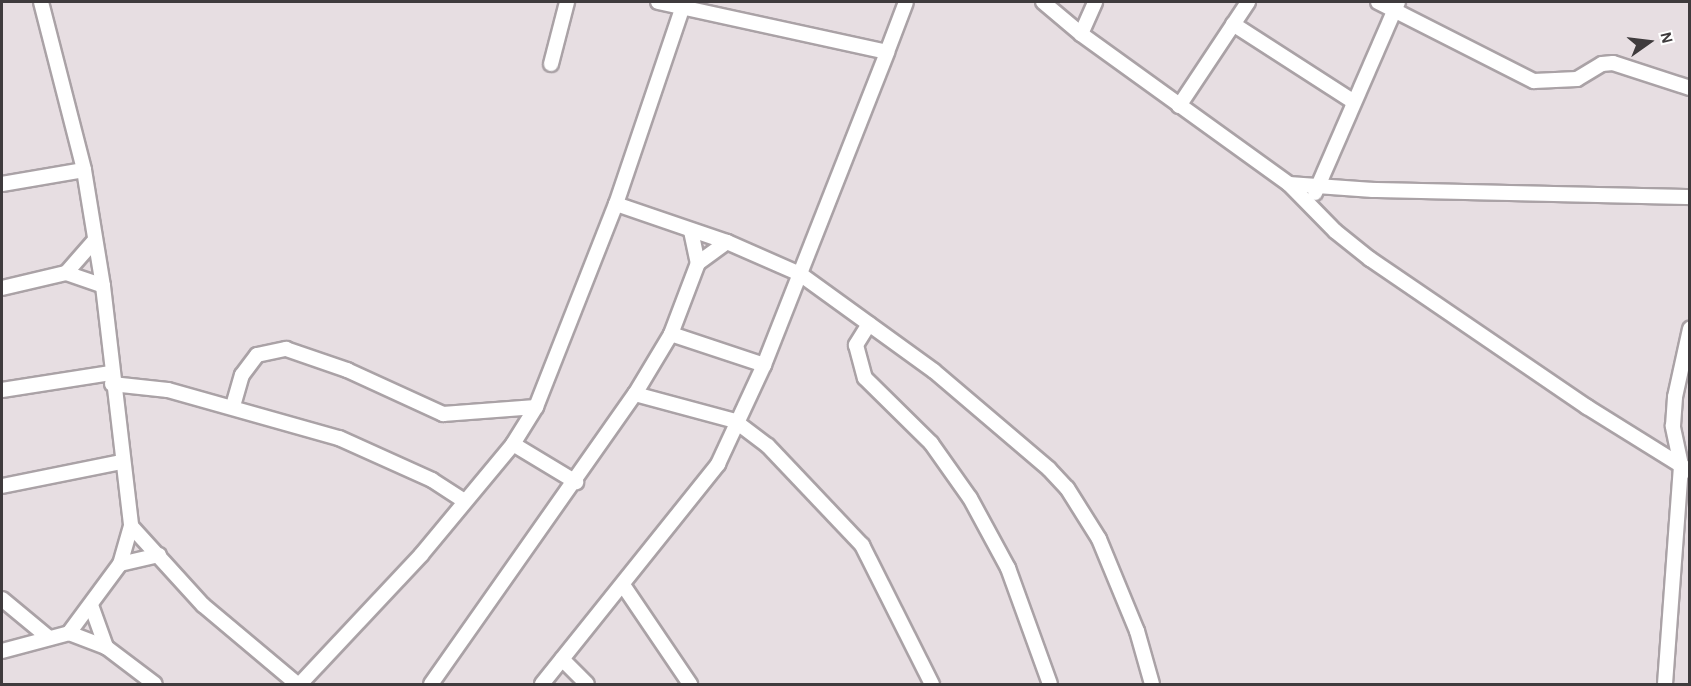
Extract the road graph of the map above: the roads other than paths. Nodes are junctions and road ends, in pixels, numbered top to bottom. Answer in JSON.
{"nodes":[{"id":1,"x":41,"y":2,"type":"edge"},
{"id":2,"x":567,"y":2,"type":"edge"},
{"id":3,"x":658,"y":2,"type":"edge"},
{"id":4,"x":906,"y":2,"type":"edge"},
{"id":5,"x":1043,"y":2,"type":"edge"},
{"id":6,"x":1095,"y":2,"type":"edge"},
{"id":7,"x":1248,"y":2,"type":"edge"},
{"id":8,"x":1378,"y":2,"type":"edge"},
{"id":9,"x":1396,"y":4,"type":"edge"},
{"id":10,"x":682,"y":9,"type":"junction"},
{"id":11,"x":1233,"y":24,"type":"junction"},
{"id":12,"x":1081,"y":34,"type":"junction"},
{"id":13,"x":886,"y":52,"type":"junction"},
{"id":14,"x":551,"y":64,"type":"dead end"},
{"id":15,"x":1689,"y":88,"type":"edge"},
{"id":16,"x":1354,"y":102,"type":"junction"},
{"id":17,"x":1179,"y":106,"type":"junction"},
{"id":18,"x":84,"y":170,"type":"junction"},
{"id":19,"x":2,"y":184,"type":"edge"},
{"id":20,"x":1289,"y":184,"type":"junction"},
{"id":21,"x":1317,"y":188,"type":"junction"},
{"id":22,"x":1689,"y":188,"type":"edge"},
{"id":23,"x":1674,"y":194,"type":"junction"},
{"id":24,"x":1689,"y":197,"type":"edge"},
{"id":25,"x":616,"y":204,"type":"junction"},
{"id":26,"x":1309,"y":206,"type":"junction"},
{"id":27,"x":691,"y":231,"type":"junction"},
{"id":28,"x":95,"y":240,"type":"junction"},
{"id":29,"x":727,"y":242,"type":"junction"},
{"id":30,"x":698,"y":263,"type":"junction"},
{"id":31,"x":66,"y":273,"type":"junction"},
{"id":32,"x":800,"y":274,"type":"junction"},
{"id":33,"x":103,"y":286,"type":"junction"},
{"id":34,"x":2,"y":288,"type":"edge"},
{"id":35,"x":869,"y":324,"type":"junction"},
{"id":36,"x":1689,"y":329,"type":"edge"},
{"id":37,"x":671,"y":334,"type":"junction"},
{"id":38,"x":764,"y":365,"type":"junction"},
{"id":39,"x":111,"y":378,"type":"junction"},
{"id":40,"x":2,"y":390,"type":"edge"},
{"id":41,"x":635,"y":394,"type":"junction"},
{"id":42,"x":233,"y":406,"type":"junction"},
{"id":43,"x":537,"y":406,"type":"junction"},
{"id":44,"x":735,"y":422,"type":"junction"},
{"id":45,"x":513,"y":444,"type":"junction"},
{"id":46,"x":121,"y":462,"type":"junction"},
{"id":47,"x":1685,"y":468,"type":"edge"},
{"id":48,"x":576,"y":482,"type":"junction"},
{"id":49,"x":2,"y":486,"type":"edge"},
{"id":50,"x":463,"y":500,"type":"junction"},
{"id":51,"x":131,"y":526,"type":"junction"},
{"id":52,"x":159,"y":555,"type":"junction"},
{"id":53,"x":120,"y":564,"type":"junction"},
{"id":54,"x":623,"y":585,"type":"junction"},
{"id":55,"x":2,"y":600,"type":"edge"},
{"id":56,"x":91,"y":605,"type":"junction"},
{"id":57,"x":69,"y":633,"type":"junction"},
{"id":58,"x":50,"y":638,"type":"junction"},
{"id":59,"x":106,"y":647,"type":"junction"},
{"id":60,"x":2,"y":651,"type":"edge"},
{"id":61,"x":562,"y":659,"type":"junction"},
{"id":62,"x":155,"y":684,"type":"edge"},
{"id":63,"x":299,"y":684,"type":"edge"},
{"id":64,"x":431,"y":684,"type":"edge"},
{"id":65,"x":542,"y":684,"type":"edge"},
{"id":66,"x":587,"y":684,"type":"edge"},
{"id":67,"x":690,"y":684,"type":"edge"},
{"id":68,"x":932,"y":684,"type":"edge"},
{"id":69,"x":1050,"y":684,"type":"edge"},
{"id":70,"x":1152,"y":684,"type":"edge"},
{"id":71,"x":1665,"y":684,"type":"edge"}],
"edges":[{"from":1,"to":18,"type":"street"},
{"from":2,"to":14,"type":"street"},
{"from":3,"to":10,"type":"street"},
{"from":4,"to":13,"type":"street"},
{"from":5,"to":12,"type":"street"},
{"from":6,"to":12,"type":"street"},
{"from":7,"to":11,"type":"street"},
{"from":8,"to":9,"type":"street"},
{"from":9,"to":15,"type":"street"},
{"from":9,"to":16,"type":"street"},
{"from":10,"to":13,"type":"street"},
{"from":10,"to":25,"type":"street"},
{"from":11,"to":16,"type":"street"},
{"from":11,"to":17,"type":"street"},
{"from":12,"to":17,"type":"street"},
{"from":13,"to":32,"type":"street"},
{"from":16,"to":21,"type":"street"},
{"from":17,"to":20,"type":"street"},
{"from":18,"to":19,"type":"street"},
{"from":18,"to":28,"type":"street"},
{"from":20,"to":21,"type":"street"},
{"from":20,"to":26,"type":"street"},
{"from":21,"to":23,"type":"street"},
{"from":21,"to":26,"type":"street"},
{"from":22,"to":23,"type":"street"},
{"from":23,"to":24,"type":"street"},
{"from":25,"to":27,"type":"street"},
{"from":25,"to":43,"type":"street"},
{"from":26,"to":47,"type":"street"},
{"from":27,"to":29,"type":"street"},
{"from":27,"to":30,"type":"street"},
{"from":28,"to":31,"type":"street"},
{"from":28,"to":33,"type":"street"},
{"from":29,"to":30,"type":"street"},
{"from":29,"to":32,"type":"street"},
{"from":30,"to":37,"type":"street"},
{"from":31,"to":33,"type":"street"},
{"from":31,"to":34,"type":"street"},
{"from":32,"to":35,"type":"street"},
{"from":32,"to":38,"type":"street"},
{"from":33,"to":39,"type":"street"},
{"from":35,"to":69,"type":"street"},
{"from":35,"to":70,"type":"street"},
{"from":36,"to":47,"type":"street"},
{"from":37,"to":38,"type":"street"},
{"from":37,"to":41,"type":"street"},
{"from":38,"to":44,"type":"street"},
{"from":39,"to":40,"type":"street"},
{"from":39,"to":42,"type":"street"},
{"from":39,"to":46,"type":"street"},
{"from":41,"to":44,"type":"street"},
{"from":41,"to":48,"type":"street"},
{"from":42,"to":43,"type":"street"},
{"from":42,"to":50,"type":"street"},
{"from":43,"to":45,"type":"street"},
{"from":44,"to":54,"type":"street"},
{"from":44,"to":68,"type":"street"},
{"from":45,"to":48,"type":"street"},
{"from":45,"to":50,"type":"street"},
{"from":46,"to":49,"type":"street"},
{"from":46,"to":51,"type":"street"},
{"from":47,"to":71,"type":"street"},
{"from":48,"to":64,"type":"street"},
{"from":50,"to":63,"type":"street"},
{"from":51,"to":52,"type":"street"},
{"from":51,"to":53,"type":"street"},
{"from":52,"to":53,"type":"street"},
{"from":52,"to":63,"type":"street"},
{"from":53,"to":56,"type":"street"},
{"from":54,"to":61,"type":"street"},
{"from":54,"to":67,"type":"street"},
{"from":55,"to":58,"type":"street"},
{"from":56,"to":57,"type":"street"},
{"from":56,"to":59,"type":"street"},
{"from":57,"to":58,"type":"street"},
{"from":57,"to":59,"type":"street"},
{"from":58,"to":60,"type":"street"},
{"from":59,"to":62,"type":"street"},
{"from":61,"to":65,"type":"street"},
{"from":61,"to":66,"type":"street"}]}
